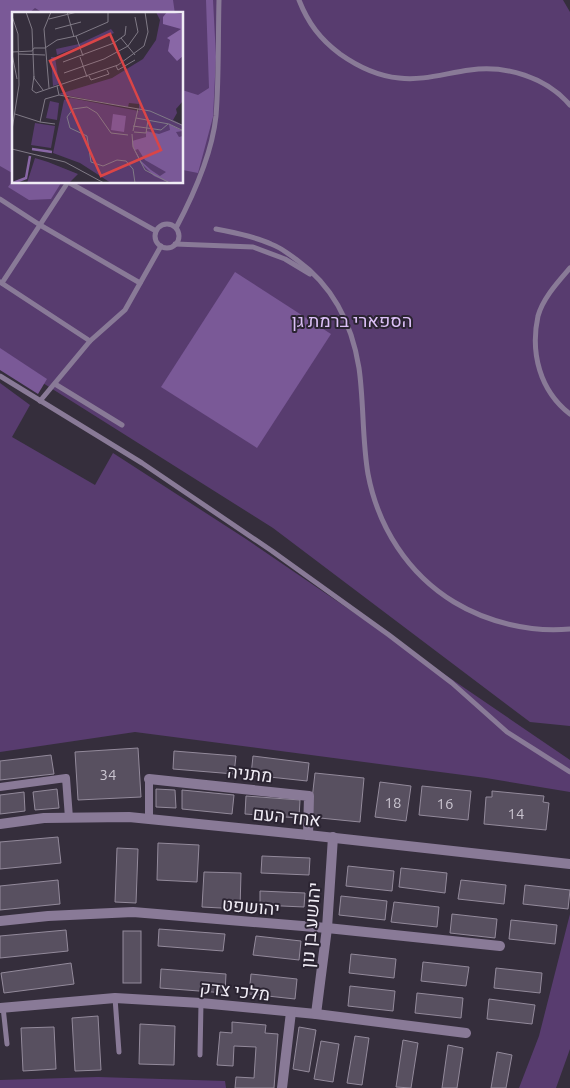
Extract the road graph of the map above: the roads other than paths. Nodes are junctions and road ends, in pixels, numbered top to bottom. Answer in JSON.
{"nodes":[{"id":1,"x":219,"y":0,"type":"edge"},
{"id":2,"x":299,"y":0,"type":"edge"},
{"id":3,"x":570,"y":105,"type":"edge"},
{"id":4,"x":67,"y":184,"type":"edge"},
{"id":5,"x":72,"y":184,"type":"edge"},
{"id":6,"x":0,"y":199,"type":"edge"},
{"id":7,"x":40,"y":225,"type":"junction"},
{"id":8,"x":176,"y":228,"type":"junction"},
{"id":9,"x":216,"y":230,"type":"dead end"},
{"id":10,"x":156,"y":231,"type":"junction"},
{"id":11,"x":175,"y":244,"type":"junction"},
{"id":12,"x":161,"y":246,"type":"junction"},
{"id":13,"x":570,"y":268,"type":"edge"},
{"id":14,"x":323,"y":282,"type":"junction"},
{"id":15,"x":1,"y":283,"type":"edge"},
{"id":16,"x":140,"y":283,"type":"junction"},
{"id":17,"x":90,"y":341,"type":"junction"},
{"id":18,"x":0,"y":376,"type":"edge"},
{"id":19,"x":55,"y":384,"type":"junction"},
{"id":20,"x":40,"y":401,"type":"junction"},
{"id":21,"x":570,"y":414,"type":"edge"},
{"id":22,"x":122,"y":425,"type":"dead end"},
{"id":23,"x":570,"y":629,"type":"edge"},
{"id":24,"x":570,"y":772,"type":"edge"},
{"id":25,"x":149,"y":779,"type":"joint"},
{"id":26,"x":0,"y":787,"type":"edge"},
{"id":27,"x":69,"y":818,"type":"junction"},
{"id":28,"x":149,"y":819,"type":"junction"},
{"id":29,"x":0,"y":824,"type":"edge"},
{"id":30,"x":308,"y":835,"type":"junction"},
{"id":31,"x":333,"y":838,"type":"junction"},
{"id":32,"x":570,"y":864,"type":"edge"},
{"id":33,"x":0,"y":921,"type":"edge"},
{"id":34,"x":327,"y":928,"type":"junction"},
{"id":35,"x":500,"y":946,"type":"dead end"},
{"id":36,"x":115,"y":998,"type":"junction"},
{"id":37,"x":201,"y":1003,"type":"junction"},
{"id":38,"x":1,"y":1007,"type":"edge"},
{"id":39,"x":291,"y":1012,"type":"junction"},
{"id":40,"x":316,"y":1014,"type":"junction"},
{"id":41,"x":466,"y":1033,"type":"dead end"},
{"id":42,"x":7,"y":1044,"type":"dead end"},
{"id":43,"x":119,"y":1052,"type":"dead end"},
{"id":44,"x":200,"y":1055,"type":"dead end"},
{"id":45,"x":282,"y":1088,"type":"edge"}],
"edges":[{"from":1,"to":8,"type":"lane"},
{"from":2,"to":3,"type":"lane"},
{"from":4,"to":7,"type":"lane"},
{"from":5,"to":10,"type":"lane"},
{"from":6,"to":7,"type":"lane"},
{"from":7,"to":15,"type":"lane"},
{"from":7,"to":16,"type":"lane"},
{"from":8,"to":10,"type":"lane"},
{"from":8,"to":11,"type":"lane"},
{"from":9,"to":14,"type":"lane"},
{"from":10,"to":12,"type":"lane"},
{"from":11,"to":12,"type":"lane"},
{"from":11,"to":14,"type":"lane"},
{"from":12,"to":16,"type":"lane"},
{"from":13,"to":21,"type":"lane"},
{"from":14,"to":23,"type":"lane"},
{"from":15,"to":17,"type":"lane"},
{"from":16,"to":17,"type":"lane"},
{"from":17,"to":19,"type":"lane"},
{"from":18,"to":20,"type":"lane"},
{"from":19,"to":20,"type":"lane"},
{"from":19,"to":22,"type":"lane"},
{"from":20,"to":24,"type":"lane"},
{"from":25,"to":28,"type":"street"},
{"from":25,"to":30,"type":"street","name":"מתניה"},
{"from":26,"to":27,"type":"street"},
{"from":27,"to":28,"type":"street","name":"אחד העם"},
{"from":27,"to":29,"type":"street","name":"אחד העם"},
{"from":28,"to":30,"type":"street","name":"אחד העם"},
{"from":30,"to":31,"type":"street","name":"אחד העם"},
{"from":31,"to":32,"type":"street","name":"אחד העם"},
{"from":31,"to":34,"type":"street","name":"יהושע בן נון"},
{"from":33,"to":34,"type":"street","name":"יהושפט"},
{"from":34,"to":35,"type":"street","name":"יהושפט"},
{"from":34,"to":40,"type":"street","name":"יהושע בן נון"},
{"from":36,"to":37,"type":"street","name":"מלכי צדק"},
{"from":36,"to":38,"type":"street","name":"מלכי צדק"},
{"from":36,"to":43,"type":"lane"},
{"from":37,"to":39,"type":"street","name":"מלכי צדק"},
{"from":37,"to":44,"type":"lane"},
{"from":38,"to":42,"type":"lane"},
{"from":39,"to":40,"type":"street","name":"מלכי צדק"},
{"from":39,"to":45,"type":"street"},
{"from":40,"to":41,"type":"street","name":"מלכי צדק"}]}
